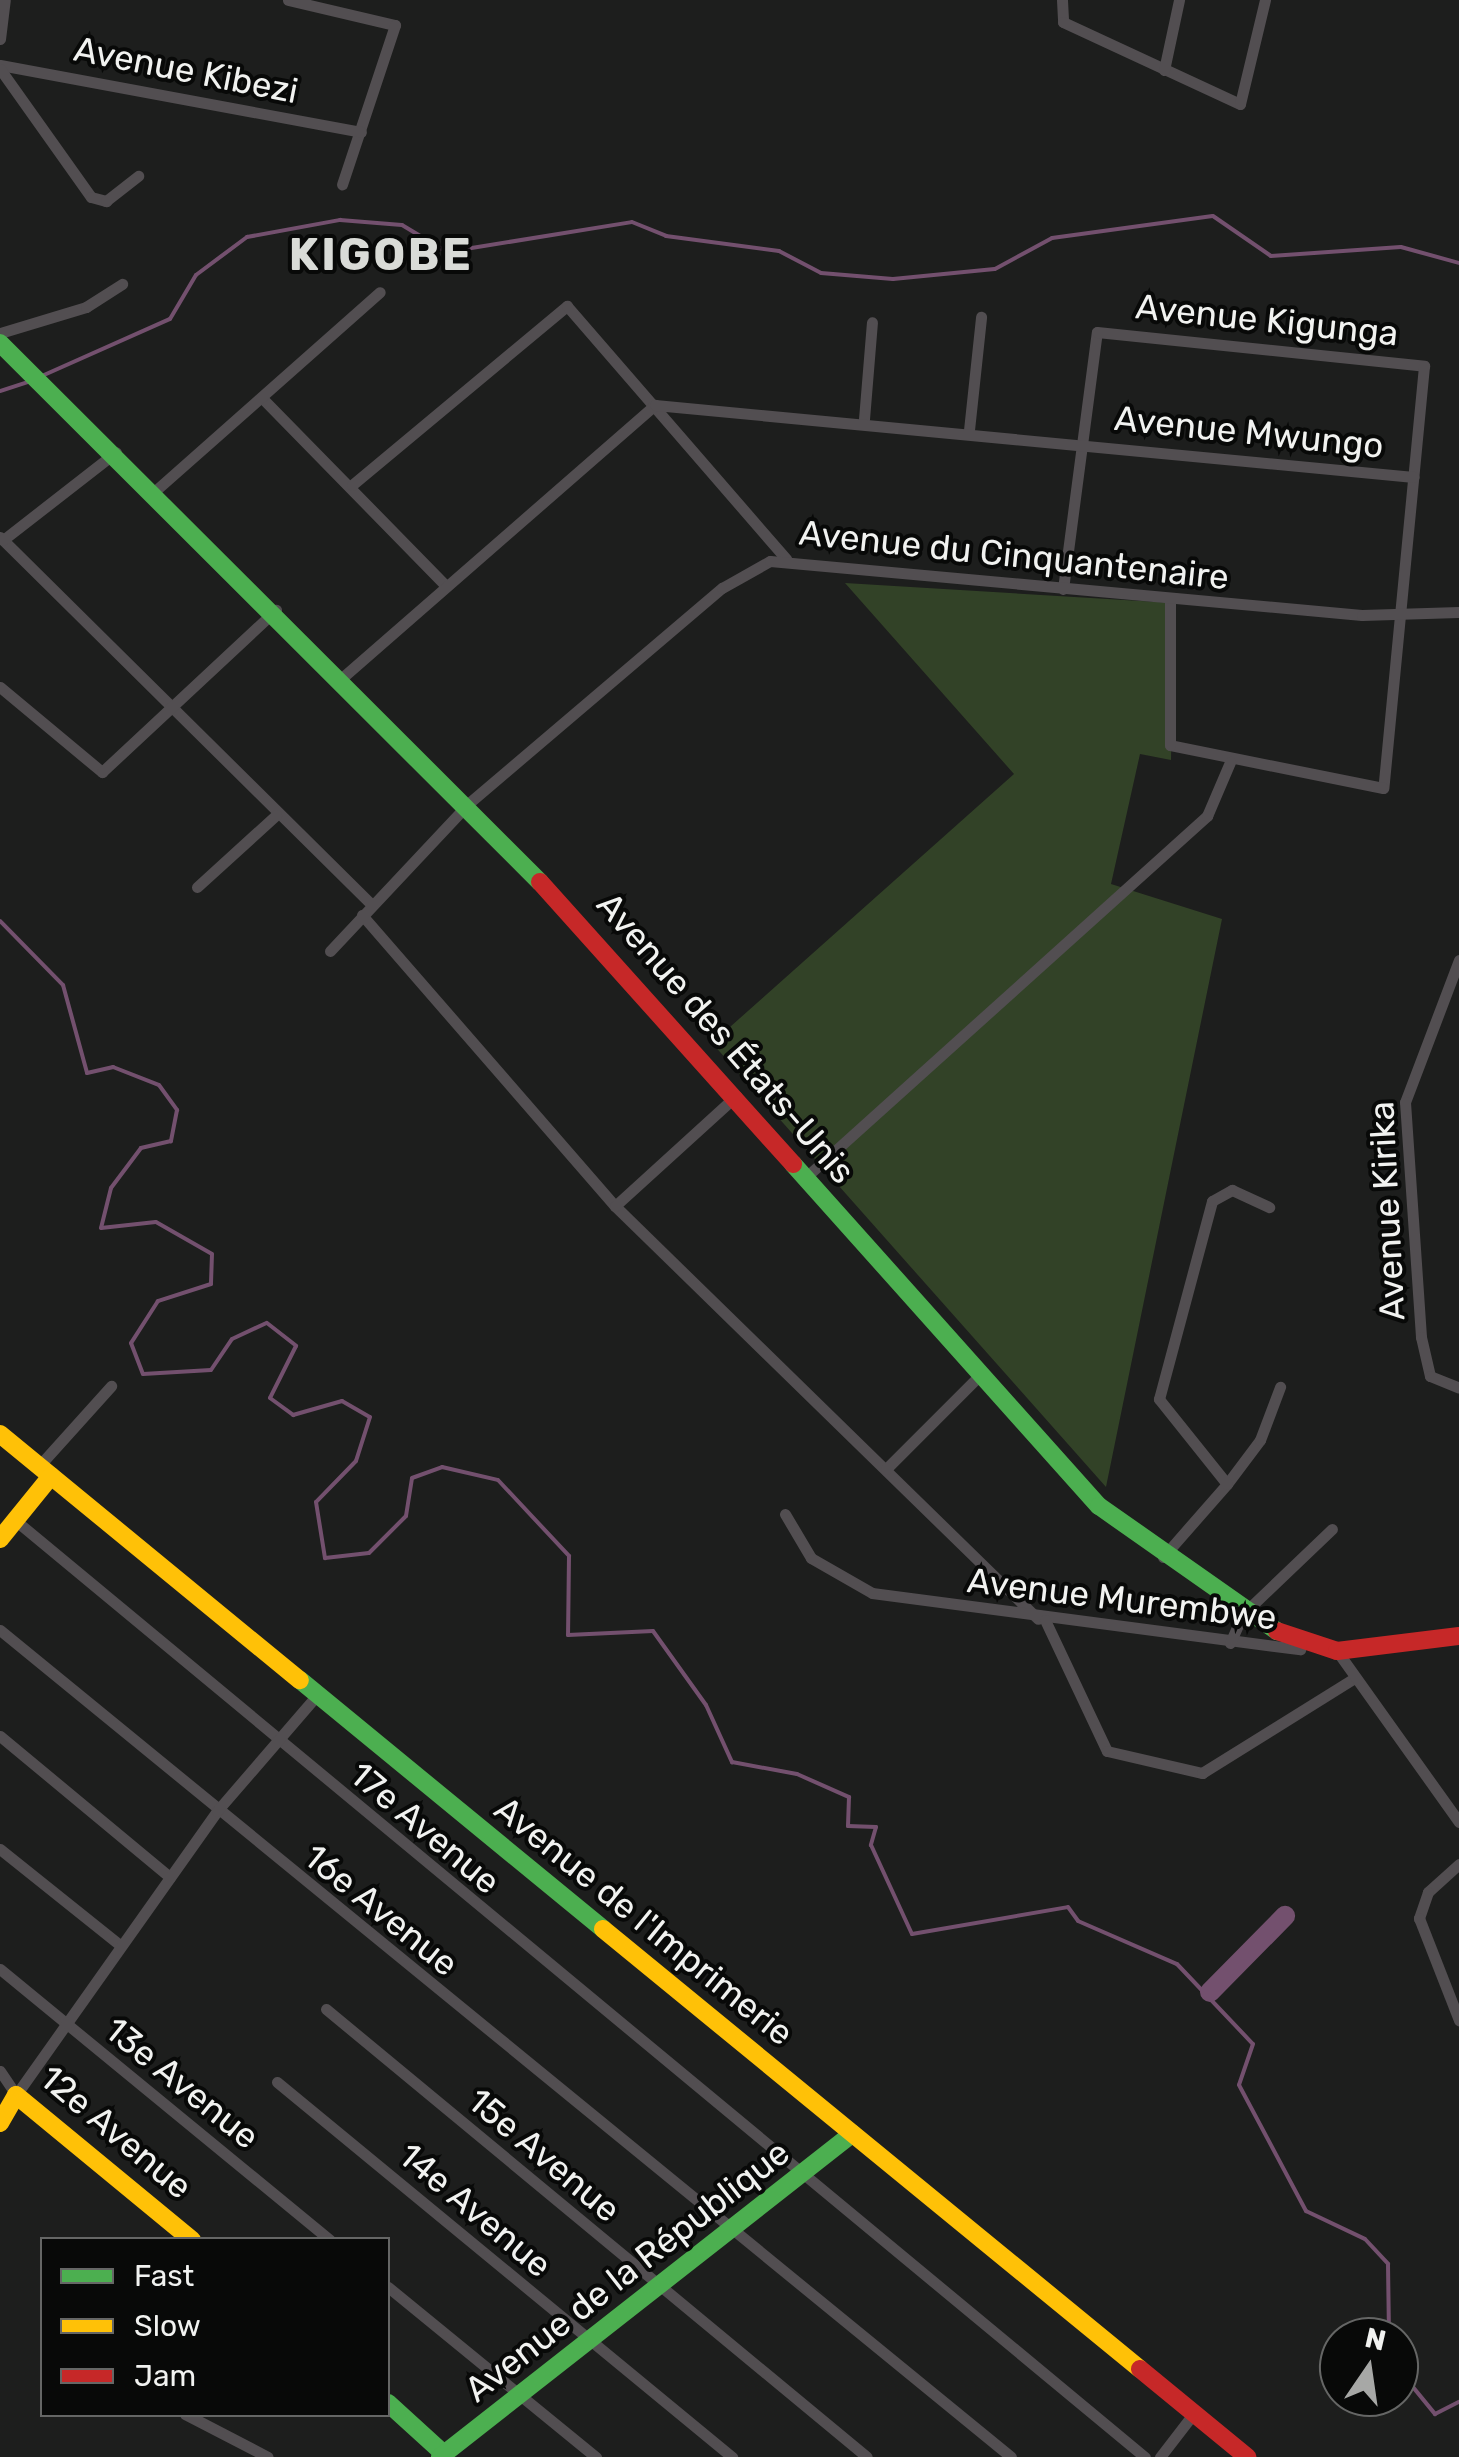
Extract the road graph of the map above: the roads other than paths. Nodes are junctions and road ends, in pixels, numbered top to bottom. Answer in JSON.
{"nodes":[{"id":1,"x":5,"y":0,"type":"edge"},
{"id":2,"x":288,"y":0,"type":"edge"},
{"id":3,"x":1062,"y":0,"type":"edge"},
{"id":4,"x":1179,"y":0,"type":"edge"},
{"id":5,"x":1265,"y":0,"type":"edge"},
{"id":6,"x":0,"y":39,"type":"edge"},
{"id":7,"x":0,"y":67,"type":"edge"},
{"id":8,"x":1164,"y":70,"type":"junction"},
{"id":9,"x":362,"y":132,"type":"junction"},
{"id":10,"x":138,"y":176,"type":"dead end"},
{"id":11,"x":342,"y":184,"type":"dead end"},
{"id":12,"x":122,"y":284,"type":"dead end"},
{"id":13,"x":380,"y":292,"type":"dead end"},
{"id":14,"x":981,"y":316,"type":"dead end"},
{"id":15,"x":872,"y":322,"type":"dead end"},
{"id":16,"x":0,"y":333,"type":"edge"},
{"id":17,"x":6,"y":349,"type":"edge"},
{"id":18,"x":263,"y":399,"type":"junction"},
{"id":19,"x":655,"y":405,"type":"junction"},
{"id":20,"x":864,"y":420,"type":"junction"},
{"id":21,"x":969,"y":430,"type":"junction"},
{"id":22,"x":1079,"y":442,"type":"junction"},
{"id":23,"x":116,"y":452,"type":"junction"},
{"id":24,"x":1414,"y":476,"type":"junction"},
{"id":25,"x":352,"y":486,"type":"junction"},
{"id":26,"x":155,"y":491,"type":"junction"},
{"id":27,"x":2,"y":538,"type":"edge"},
{"id":28,"x":786,"y":560,"type":"junction"},
{"id":29,"x":444,"y":584,"type":"junction"},
{"id":30,"x":1063,"y":589,"type":"junction"},
{"id":31,"x":1170,"y":599,"type":"junction"},
{"id":32,"x":276,"y":610,"type":"junction"},
{"id":33,"x":1459,"y":612,"type":"edge"},
{"id":34,"x":1402,"y":616,"type":"junction"},
{"id":35,"x":343,"y":677,"type":"junction"},
{"id":36,"x":0,"y":686,"type":"edge"},
{"id":37,"x":172,"y":710,"type":"junction"},
{"id":38,"x":1230,"y":762,"type":"junction"},
{"id":39,"x":469,"y":803,"type":"junction"},
{"id":40,"x":276,"y":815,"type":"junction"},
{"id":41,"x":197,"y":886,"type":"dead end"},
{"id":42,"x":371,"y":904,"type":"junction"},
{"id":43,"x":362,"y":915,"type":"junction"},
{"id":44,"x":330,"y":951,"type":"dead end"},
{"id":45,"x":1459,"y":960,"type":"edge"},
{"id":46,"x":736,"y":1096,"type":"junction"},
{"id":47,"x":806,"y":1177,"type":"junction"},
{"id":48,"x":615,"y":1206,"type":"junction"},
{"id":49,"x":1269,"y":1206,"type":"dead end"},
{"id":50,"x":980,"y":1375,"type":"junction"},
{"id":51,"x":111,"y":1386,"type":"dead end"},
{"id":52,"x":1280,"y":1387,"type":"dead end"},
{"id":53,"x":1459,"y":1388,"type":"edge"},
{"id":54,"x":0,"y":1434,"type":"edge"},
{"id":55,"x":886,"y":1469,"type":"junction"},
{"id":56,"x":45,"y":1471,"type":"junction"},
{"id":57,"x":1228,"y":1484,"type":"junction"},
{"id":58,"x":785,"y":1514,"type":"dead end"},
{"id":59,"x":15,"y":1520,"type":"junction"},
{"id":60,"x":1332,"y":1529,"type":"dead end"},
{"id":61,"x":0,"y":1538,"type":"edge"},
{"id":62,"x":1163,"y":1557,"type":"junction"},
{"id":63,"x":1244,"y":1614,"type":"junction"},
{"id":64,"x":1041,"y":1619,"type":"junction"},
{"id":65,"x":0,"y":1630,"type":"edge"},
{"id":66,"x":1459,"y":1636,"type":"edge"},
{"id":67,"x":1230,"y":1643,"type":"junction"},
{"id":68,"x":1314,"y":1649,"type":"junction"},
{"id":69,"x":1338,"y":1651,"type":"junction"},
{"id":70,"x":1353,"y":1679,"type":"junction"},
{"id":71,"x":318,"y":1694,"type":"junction"},
{"id":72,"x":0,"y":1736,"type":"edge"},
{"id":73,"x":276,"y":1741,"type":"junction"},
{"id":74,"x":217,"y":1811,"type":"junction"},
{"id":75,"x":1459,"y":1822,"type":"edge"},
{"id":76,"x":0,"y":1849,"type":"edge"},
{"id":77,"x":1459,"y":1864,"type":"edge"},
{"id":78,"x":170,"y":1877,"type":"junction"},
{"id":79,"x":120,"y":1945,"type":"junction"},
{"id":80,"x":0,"y":1968,"type":"edge"},
{"id":81,"x":326,"y":2008,"type":"dead end"},
{"id":82,"x":1459,"y":2020,"type":"edge"},
{"id":83,"x":66,"y":2024,"type":"junction"},
{"id":84,"x":0,"y":2072,"type":"edge"},
{"id":85,"x":277,"y":2082,"type":"dead end"},
{"id":86,"x":16,"y":2096,"type":"junction"},
{"id":87,"x":0,"y":2122,"type":"edge"},
{"id":88,"x":852,"y":2134,"type":"junction"},
{"id":89,"x":802,"y":2177,"type":"junction"},
{"id":90,"x":728,"y":2232,"type":"junction"},
{"id":91,"x":188,"y":2237,"type":"edge"},
{"id":92,"x":326,"y":2237,"type":"edge"},
{"id":93,"x":660,"y":2287,"type":"junction"},
{"id":94,"x":390,"y":2289,"type":"edge"},
{"id":95,"x":592,"y":2342,"type":"junction"},
{"id":96,"x":522,"y":2396,"type":"junction"},
{"id":97,"x":390,"y":2405,"type":"edge"},
{"id":98,"x":1194,"y":2413,"type":"junction"},
{"id":99,"x":190,"y":2417,"type":"edge"},
{"id":100,"x":444,"y":2456,"type":"edge"},
{"id":101,"x":268,"y":2457,"type":"edge"},
{"id":102,"x":596,"y":2457,"type":"edge"},
{"id":103,"x":732,"y":2457,"type":"edge"},
{"id":104,"x":867,"y":2457,"type":"edge"},
{"id":105,"x":1011,"y":2457,"type":"edge"},
{"id":106,"x":1145,"y":2457,"type":"edge"},
{"id":107,"x":1160,"y":2457,"type":"edge"},
{"id":108,"x":1247,"y":2457,"type":"edge"}],
"edges":[{"from":1,"to":6,"type":"street"},
{"from":2,"to":9,"type":"street"},
{"from":3,"to":8,"type":"street"},
{"from":4,"to":8,"type":"street"},
{"from":5,"to":8,"type":"street"},
{"from":7,"to":9,"type":"street","name":"Avenue Kibezi"},
{"from":7,"to":10,"type":"street"},
{"from":9,"to":11,"type":"street"},
{"from":12,"to":16,"type":"street"},
{"from":13,"to":18,"type":"street"},
{"from":14,"to":21,"type":"street"},
{"from":15,"to":20,"type":"street"},
{"from":17,"to":23,"type":"street","name":"Avenue des États-Unis"},
{"from":18,"to":25,"type":"street"},
{"from":18,"to":26,"type":"street"},
{"from":19,"to":20,"type":"street","name":"Avenue Mwungo"},
{"from":19,"to":25,"type":"street"},
{"from":19,"to":28,"type":"street"},
{"from":19,"to":29,"type":"street"},
{"from":20,"to":21,"type":"street","name":"Avenue Mwungo"},
{"from":21,"to":22,"type":"street","name":"Avenue Mwungo"},
{"from":22,"to":24,"type":"street","name":"Avenue Mwungo"},
{"from":22,"to":24,"type":"street","name":"Avenue Kigunga"},
{"from":22,"to":30,"type":"street"},
{"from":23,"to":26,"type":"street","name":"Avenue des États-Unis"},
{"from":23,"to":27,"type":"street"},
{"from":24,"to":34,"type":"street","name":"Avenue Kigunga"},
{"from":25,"to":29,"type":"street"},
{"from":26,"to":32,"type":"street","name":"Avenue des États-Unis"},
{"from":27,"to":37,"type":"street"},
{"from":28,"to":30,"type":"street","name":"Avenue du Cinquantenaire"},
{"from":28,"to":39,"type":"street","name":"Avenue du Cinquantenaire"},
{"from":29,"to":35,"type":"street"},
{"from":30,"to":31,"type":"street","name":"Avenue du Cinquantenaire"},
{"from":31,"to":34,"type":"street","name":"Avenue du Cinquantenaire"},
{"from":31,"to":38,"type":"street"},
{"from":32,"to":35,"type":"street","name":"Avenue des États-Unis"},
{"from":32,"to":37,"type":"street"},
{"from":33,"to":34,"type":"street","name":"Avenue du Cinquantenaire"},
{"from":34,"to":38,"type":"street","name":"Avenue Kigunga"},
{"from":35,"to":39,"type":"street","name":"Avenue des États-Unis"},
{"from":36,"to":37,"type":"street"},
{"from":37,"to":40,"type":"street"},
{"from":38,"to":47,"type":"street"},
{"from":39,"to":42,"type":"street","name":"Avenue du Cinquantenaire"},
{"from":39,"to":46,"type":"street","name":"Avenue des États-Unis"},
{"from":40,"to":41,"type":"street"},
{"from":40,"to":42,"type":"street"},
{"from":42,"to":43,"type":"street","name":"Avenue du Cinquantenaire"},
{"from":43,"to":44,"type":"street","name":"Avenue du Cinquantenaire"},
{"from":43,"to":48,"type":"street"},
{"from":45,"to":53,"type":"street","name":"Avenue Kirika"},
{"from":46,"to":47,"type":"street","name":"Avenue des États-Unis"},
{"from":46,"to":48,"type":"street"},
{"from":47,"to":50,"type":"street","name":"Avenue des États-Unis"},
{"from":48,"to":55,"type":"street"},
{"from":49,"to":57,"type":"street"},
{"from":50,"to":55,"type":"street"},
{"from":50,"to":62,"type":"street","name":"Avenue des États-Unis"},
{"from":51,"to":56,"type":"street"},
{"from":52,"to":57,"type":"street"},
{"from":54,"to":56,"type":"street","name":"Avenue de l'Imprimerie"},
{"from":55,"to":64,"type":"street"},
{"from":56,"to":59,"type":"street"},
{"from":56,"to":71,"type":"street","name":"Avenue de l'Imprimerie"},
{"from":57,"to":62,"type":"street"},
{"from":58,"to":64,"type":"street","name":"Avenue Murembwe"},
{"from":59,"to":61,"type":"street"},
{"from":59,"to":73,"type":"street","name":"17e Avenue"},
{"from":60,"to":63,"type":"street"},
{"from":62,"to":63,"type":"street","name":"Avenue des États-Unis"},
{"from":63,"to":67,"type":"street"},
{"from":63,"to":68,"type":"street","name":"Avenue des États-Unis"},
{"from":64,"to":67,"type":"street","name":"Avenue Murembwe"},
{"from":64,"to":70,"type":"street"},
{"from":65,"to":74,"type":"street","name":"16e Avenue"},
{"from":66,"to":69,"type":"street","name":"Avenue des États-Unis"},
{"from":67,"to":68,"type":"street","name":"Avenue Murembwe"},
{"from":68,"to":69,"type":"street","name":"Avenue des États-Unis"},
{"from":69,"to":70,"type":"street"},
{"from":70,"to":75,"type":"street"},
{"from":71,"to":73,"type":"street"},
{"from":71,"to":88,"type":"street","name":"Avenue de l'Imprimerie"},
{"from":72,"to":78,"type":"street"},
{"from":73,"to":74,"type":"street"},
{"from":73,"to":89,"type":"street","name":"17e Avenue"},
{"from":74,"to":78,"type":"street"},
{"from":74,"to":90,"type":"street","name":"16e Avenue"},
{"from":76,"to":79,"type":"street"},
{"from":77,"to":82,"type":"street"},
{"from":78,"to":79,"type":"street"},
{"from":79,"to":83,"type":"street"},
{"from":80,"to":83,"type":"street","name":"13e Avenue"},
{"from":81,"to":93,"type":"street","name":"15e Avenue"},
{"from":83,"to":86,"type":"street"},
{"from":83,"to":92,"type":"street","name":"13e Avenue"},
{"from":84,"to":86,"type":"street","name":"12e Avenue"},
{"from":85,"to":95,"type":"street","name":"14e Avenue"},
{"from":86,"to":87,"type":"street"},
{"from":86,"to":91,"type":"street","name":"12e Avenue"},
{"from":88,"to":89,"type":"street","name":"Avenue de la République"},
{"from":88,"to":98,"type":"street","name":"Avenue de l'Imprimerie"},
{"from":89,"to":90,"type":"street","name":"Avenue de la République"},
{"from":89,"to":106,"type":"street","name":"17e Avenue"},
{"from":90,"to":93,"type":"street","name":"Avenue de la République"},
{"from":90,"to":105,"type":"street","name":"16e Avenue"},
{"from":93,"to":95,"type":"street","name":"Avenue de la République"},
{"from":93,"to":104,"type":"street","name":"15e Avenue"},
{"from":94,"to":96,"type":"street"},
{"from":95,"to":96,"type":"street","name":"Avenue de la République"},
{"from":95,"to":103,"type":"street","name":"14e Avenue"},
{"from":96,"to":100,"type":"street","name":"Avenue de la République"},
{"from":96,"to":102,"type":"street"},
{"from":97,"to":100,"type":"street"},
{"from":98,"to":107,"type":"street"},
{"from":98,"to":108,"type":"street","name":"Avenue de l'Imprimerie"},
{"from":99,"to":101,"type":"street"}]}
